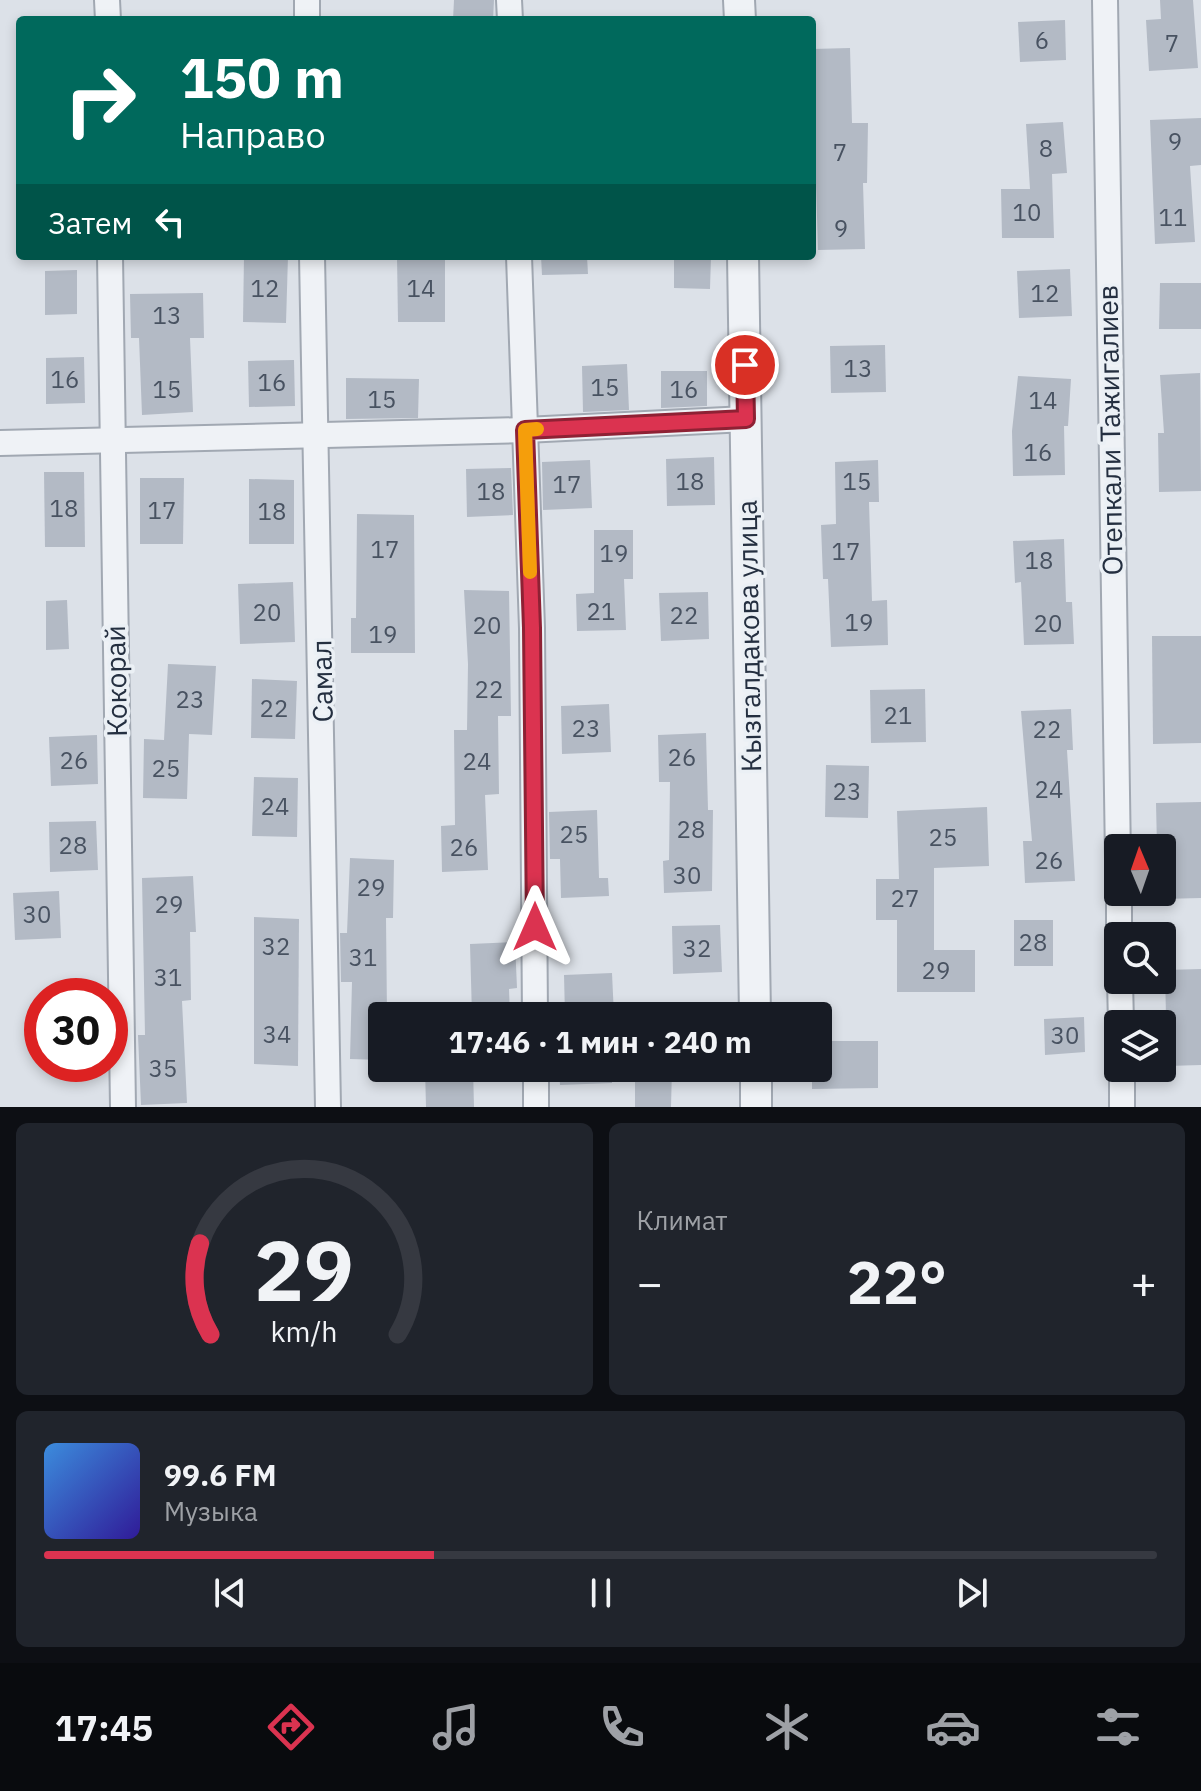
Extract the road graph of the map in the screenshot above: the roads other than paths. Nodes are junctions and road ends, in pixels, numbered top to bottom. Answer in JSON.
{"nodes":[{"id":1,"x":1105,"y":0,"type":"edge"},
{"id":2,"x":110,"y":260,"type":"edge"},
{"id":3,"x":312,"y":260,"type":"edge"},
{"id":4,"x":519,"y":260,"type":"edge"},
{"id":5,"x":743,"y":260,"type":"edge"},
{"id":6,"x":746,"y":419,"type":"junction"},
{"id":7,"x":525,"y":430,"type":"junction"},
{"id":8,"x":316,"y":434,"type":"junction"},
{"id":9,"x":113,"y":441,"type":"junction"},
{"id":10,"x":0,"y":443,"type":"edge"},
{"id":11,"x":1118,"y":834,"type":"edge"},
{"id":12,"x":535,"y":1002,"type":"edge"},
{"id":13,"x":755,"y":1002,"type":"edge"},
{"id":14,"x":536,"y":1082,"type":"edge"},
{"id":15,"x":756,"y":1082,"type":"edge"},
{"id":16,"x":1122,"y":1082,"type":"edge"},
{"id":17,"x":123,"y":1107,"type":"edge"},
{"id":18,"x":328,"y":1107,"type":"edge"},
{"id":19,"x":536,"y":1107,"type":"edge"},
{"id":20,"x":756,"y":1107,"type":"edge"},
{"id":21,"x":1122,"y":1107,"type":"edge"}],
"edges":[{"from":1,"to":11,"type":"street","name":"Отепкали Тажигалиев"},
{"from":2,"to":9,"type":"street","name":"Кокорай"},
{"from":3,"to":8,"type":"street","name":"Самал"},
{"from":4,"to":7,"type":"street"},
{"from":5,"to":6,"type":"street","name":"Кызгалдакова улица"},
{"from":6,"to":7,"type":"street"},
{"from":6,"to":13,"type":"street","name":"Кызгалдакова улица"},
{"from":7,"to":8,"type":"street"},
{"from":7,"to":12,"type":"street"},
{"from":8,"to":9,"type":"street"},
{"from":8,"to":18,"type":"street","name":"Самал"},
{"from":9,"to":10,"type":"street"},
{"from":9,"to":17,"type":"street","name":"Кокорай"},
{"from":14,"to":19,"type":"street"},
{"from":15,"to":20,"type":"street"},
{"from":16,"to":21,"type":"street"}]}
